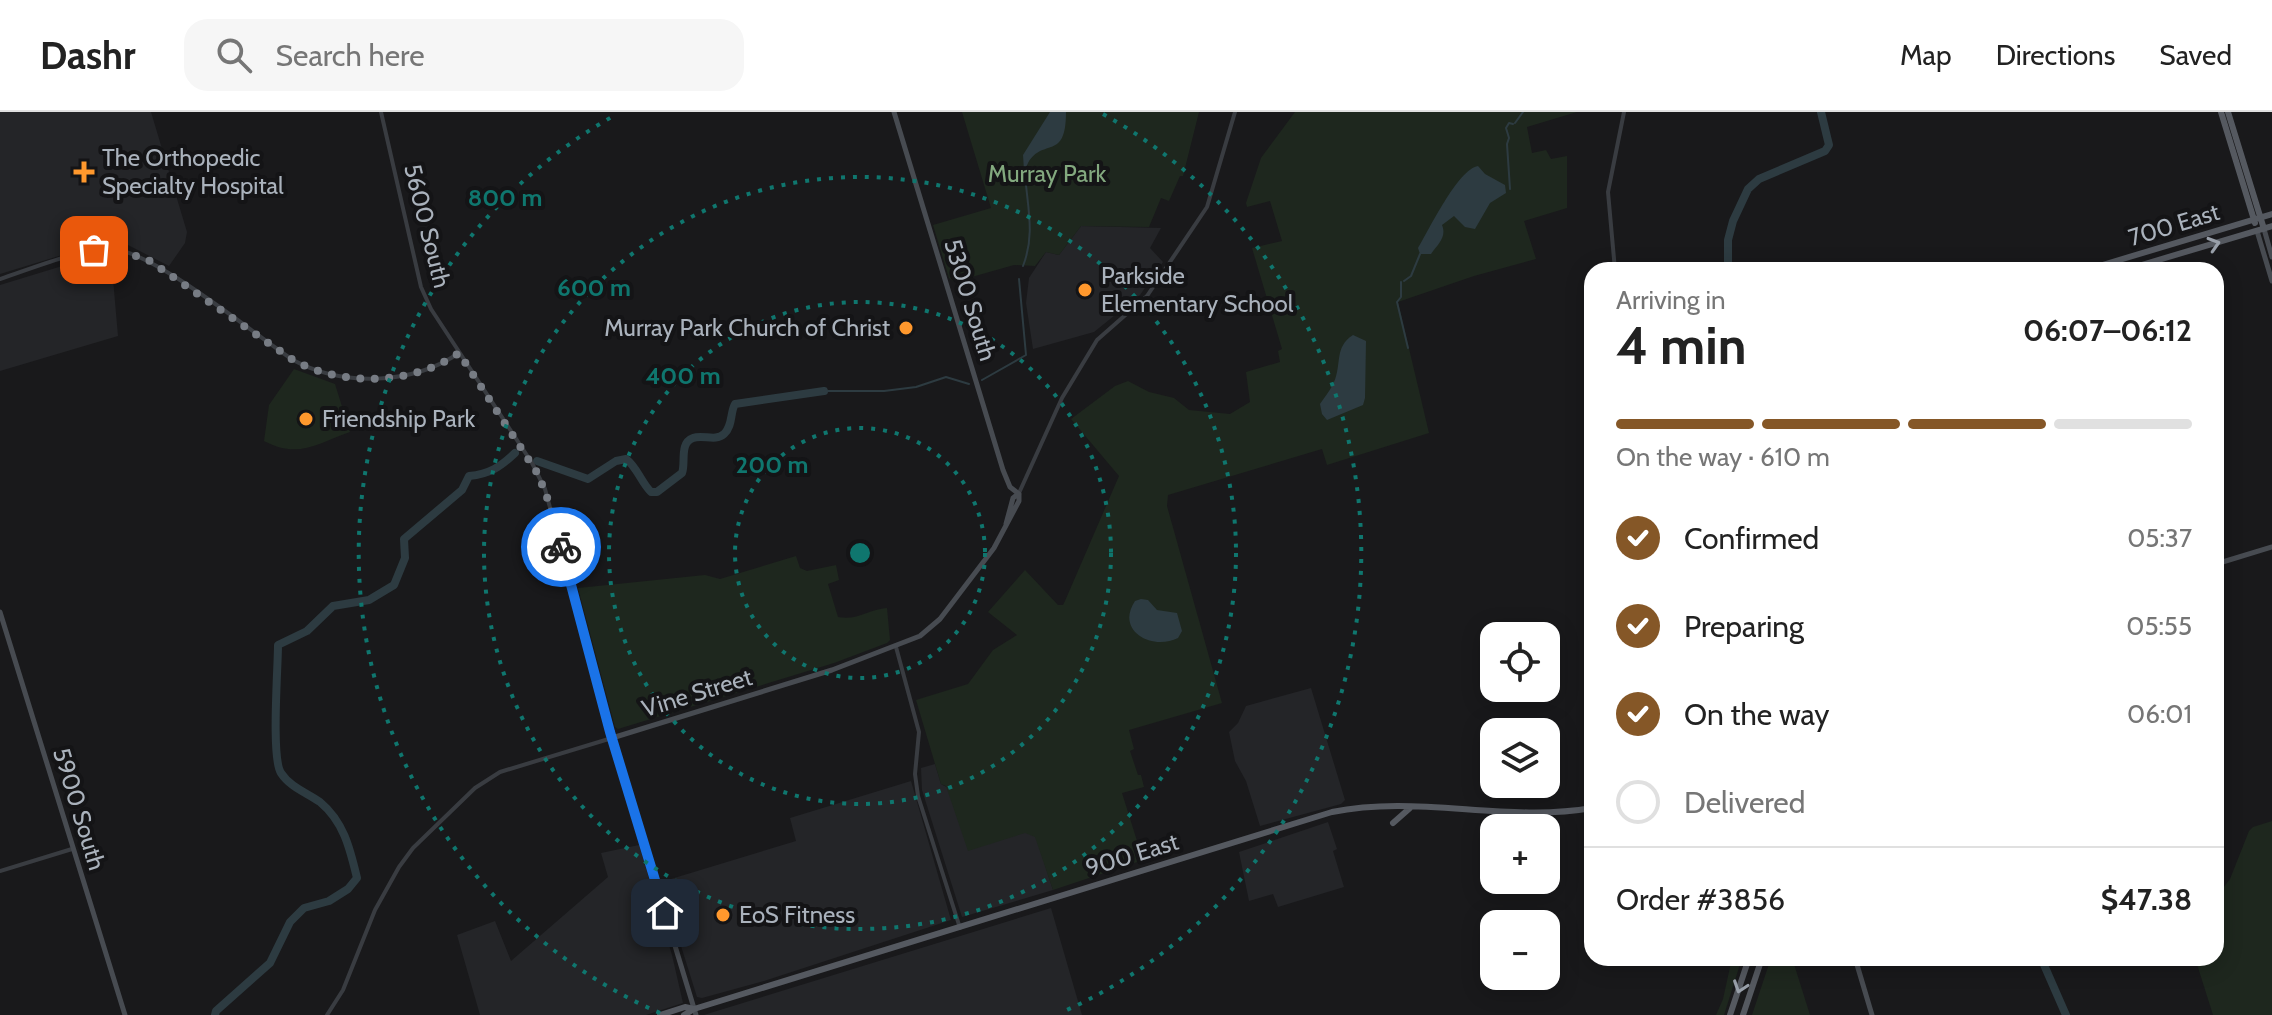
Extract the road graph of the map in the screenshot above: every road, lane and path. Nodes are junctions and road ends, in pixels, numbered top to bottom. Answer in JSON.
{"nodes":[{"id":1,"x":381,"y":112,"type":"edge"},
{"id":2,"x":894,"y":112,"type":"edge"},
{"id":3,"x":1235,"y":112,"type":"edge"},
{"id":4,"x":1624,"y":112,"type":"edge"},
{"id":5,"x":2221,"y":112,"type":"edge"},
{"id":6,"x":2228,"y":112,"type":"edge"},
{"id":7,"x":2272,"y":214,"type":"edge"},
{"id":8,"x":2257,"y":219,"type":"junction"},
{"id":9,"x":2272,"y":226,"type":"edge"},
{"id":10,"x":2260,"y":230,"type":"junction"},
{"id":11,"x":2272,"y":257,"type":"edge"},
{"id":12,"x":1614,"y":262,"type":"edge"},
{"id":13,"x":2113,"y":262,"type":"edge"},
{"id":14,"x":2152,"y":262,"type":"edge"},
{"id":15,"x":0,"y":279,"type":"edge"},
{"id":16,"x":2272,"y":281,"type":"edge"},
{"id":17,"x":459,"y":353,"type":"junction"},
{"id":18,"x":1019,"y":494,"type":"junction"},
{"id":19,"x":2272,"y":547,"type":"edge"},
{"id":20,"x":2224,"y":562,"type":"edge"},
{"id":21,"x":0,"y":612,"type":"edge"},
{"id":22,"x":896,"y":647,"type":"junction"},
{"id":23,"x":612,"y":738,"type":"junction"},
{"id":24,"x":1410,"y":808,"type":"junction"},
{"id":25,"x":1584,"y":809,"type":"edge"},
{"id":26,"x":1393,"y":823,"type":"dead end"},
{"id":27,"x":72,"y":849,"type":"junction"},
{"id":28,"x":0,"y":871,"type":"edge"},
{"id":29,"x":960,"y":928,"type":"junction"},
{"id":30,"x":1746,"y":966,"type":"edge"},
{"id":31,"x":1759,"y":966,"type":"edge"},
{"id":32,"x":1857,"y":966,"type":"edge"},
{"id":33,"x":695,"y":1012,"type":"edge"},
{"id":34,"x":125,"y":1015,"type":"edge"},
{"id":35,"x":327,"y":1015,"type":"edge"},
{"id":36,"x":660,"y":1015,"type":"edge"},
{"id":37,"x":684,"y":1015,"type":"edge"},
{"id":38,"x":1730,"y":1015,"type":"edge"},
{"id":39,"x":1743,"y":1015,"type":"edge"},
{"id":40,"x":1872,"y":1015,"type":"edge"}],
"edges":[{"from":1,"to":17,"type":"street","name":"5600 South"},
{"from":2,"to":18,"type":"main road","name":"5300 South"},
{"from":3,"to":18,"type":"street","name":"Vine Street"},
{"from":4,"to":12,"type":"street"},
{"from":5,"to":8,"type":"main road"},
{"from":6,"to":8,"type":"main road"},
{"from":7,"to":8,"type":"main road","name":"700 East"},
{"from":8,"to":10,"type":"main road"},
{"from":8,"to":13,"type":"main road","name":"700 East"},
{"from":9,"to":10,"type":"main road","name":"700 East"},
{"from":10,"to":11,"type":"main road"},
{"from":14,"to":10,"type":"main road","name":"700 East","one_way":true},
{"from":10,"to":16,"type":"main road"},
{"from":15,"to":17,"type":"street"},
{"from":17,"to":23,"type":"street","name":"5600 South"},
{"from":18,"to":22,"type":"main road","name":"Vine Street"},
{"from":19,"to":20,"type":"main road"},
{"from":21,"to":27,"type":"main road","name":"5900 South"},
{"from":22,"to":23,"type":"main road","name":"Vine Street"},
{"from":22,"to":29,"type":"street"},
{"from":23,"to":33,"type":"main road","name":"5600 South"},
{"from":23,"to":35,"type":"street","name":"Vine Street"},
{"from":24,"to":25,"type":"main road","name":"900 East"},
{"from":24,"to":26,"type":"main road"},
{"from":24,"to":29,"type":"main road","name":"900 East"},
{"from":27,"to":28,"type":"street"},
{"from":27,"to":34,"type":"main road","name":"5900 South"},
{"from":29,"to":33,"type":"main road","name":"900 East"},
{"from":30,"to":38,"type":"main road","one_way":true},
{"from":31,"to":39,"type":"main road"},
{"from":32,"to":40,"type":"main road"},
{"from":33,"to":36,"type":"main road","name":"900 East"},
{"from":33,"to":37,"type":"main road","name":"900 East"}]}
